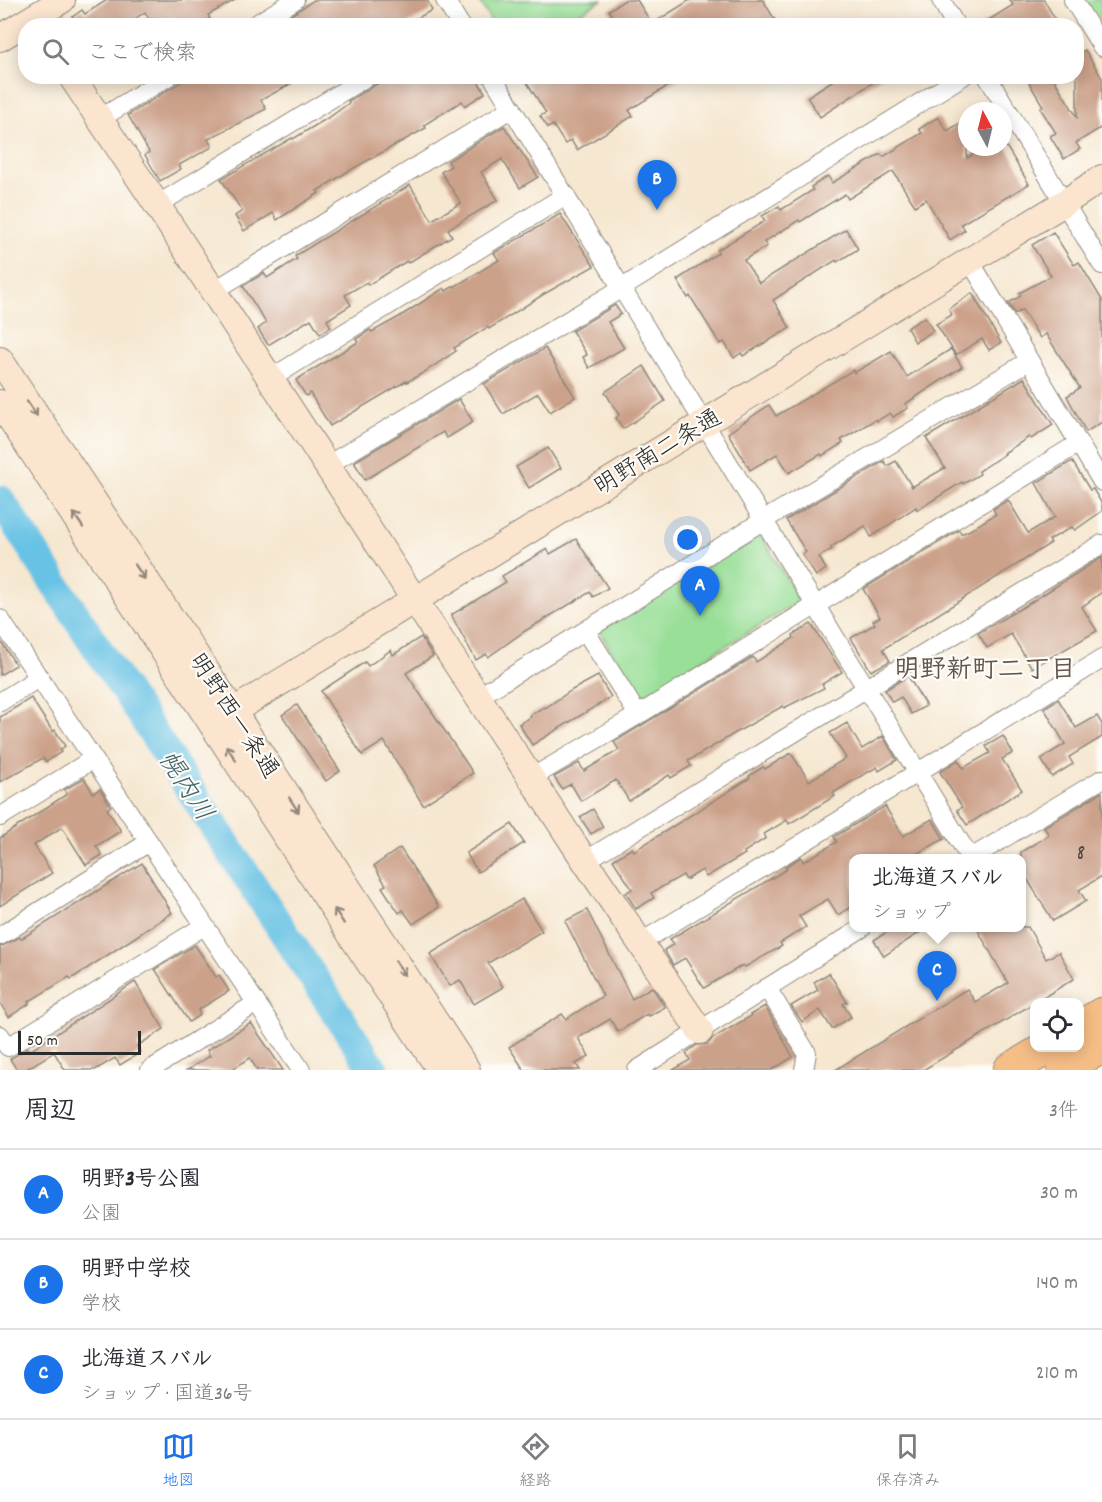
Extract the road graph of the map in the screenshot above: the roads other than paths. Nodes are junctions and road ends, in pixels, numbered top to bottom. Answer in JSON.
{"nodes":[{"id":1,"x":62,"y":0,"type":"edge"},
{"id":2,"x":295,"y":0,"type":"edge"},
{"id":3,"x":446,"y":0,"type":"edge"},
{"id":4,"x":941,"y":0,"type":"edge"},
{"id":5,"x":1073,"y":0,"type":"edge"},
{"id":6,"x":40,"y":18,"type":"edge"},
{"id":7,"x":266,"y":18,"type":"edge"},
{"id":8,"x":454,"y":18,"type":"edge"},
{"id":9,"x":951,"y":18,"type":"edge"},
{"id":10,"x":1084,"y":18,"type":"edge"},
{"id":11,"x":1084,"y":18,"type":"edge"},
{"id":12,"x":18,"y":30,"type":"edge"},
{"id":13,"x":0,"y":38,"type":"edge"},
{"id":14,"x":1102,"y":48,"type":"edge"},
{"id":15,"x":75,"y":84,"type":"edge"},
{"id":16,"x":156,"y":84,"type":"edge"},
{"id":17,"x":355,"y":84,"type":"edge"},
{"id":18,"x":497,"y":84,"type":"edge"},
{"id":19,"x":950,"y":84,"type":"edge"},
{"id":20,"x":992,"y":84,"type":"edge"},
{"id":21,"x":512,"y":108,"type":"junction"},
{"id":22,"x":98,"y":120,"type":"junction"},
{"id":23,"x":1102,"y":178,"type":"edge"},
{"id":24,"x":566,"y":195,"type":"junction"},
{"id":25,"x":1064,"y":203,"type":"junction"},
{"id":26,"x":157,"y":205,"type":"junction"},
{"id":27,"x":970,"y":261,"type":"junction"},
{"id":28,"x":1102,"y":265,"type":"edge"},
{"id":29,"x":622,"y":288,"type":"junction"},
{"id":30,"x":213,"y":292,"type":"junction"},
{"id":31,"x":0,"y":360,"type":"edge"},
{"id":32,"x":1029,"y":360,"type":"junction"},
{"id":33,"x":270,"y":379,"type":"junction"},
{"id":34,"x":0,"y":403,"type":"edge"},
{"id":35,"x":703,"y":424,"type":"junction"},
{"id":36,"x":1079,"y":442,"type":"junction"},
{"id":37,"x":326,"y":466,"type":"junction"},
{"id":38,"x":1102,"y":482,"type":"edge"},
{"id":39,"x":764,"y":520,"type":"junction"},
{"id":40,"x":1102,"y":544,"type":"edge"},
{"id":41,"x":414,"y":599,"type":"junction"},
{"id":42,"x":816,"y":604,"type":"junction"},
{"id":43,"x":0,"y":620,"type":"edge"},
{"id":44,"x":586,"y":632,"type":"junction"},
{"id":45,"x":1102,"y":659,"type":"edge"},
{"id":46,"x":39,"y":677,"type":"junction"},
{"id":47,"x":866,"y":690,"type":"junction"},
{"id":48,"x":478,"y":697,"type":"junction"},
{"id":49,"x":0,"y":702,"type":"edge"},
{"id":50,"x":638,"y":715,"type":"junction"},
{"id":51,"x":223,"y":718,"type":"junction"},
{"id":52,"x":93,"y":759,"type":"junction"},
{"id":53,"x":918,"y":773,"type":"junction"},
{"id":54,"x":531,"y":778,"type":"junction"},
{"id":55,"x":1102,"y":779,"type":"edge"},
{"id":56,"x":0,"y":817,"type":"edge"},
{"id":57,"x":149,"y":842,"type":"junction"},
{"id":58,"x":968,"y":854,"type":"edge"},
{"id":59,"x":977,"y":854,"type":"edge"},
{"id":60,"x":585,"y":861,"type":"junction"},
{"id":61,"x":204,"y":926,"type":"junction"},
{"id":62,"x":854,"y":932,"type":"edge"},
{"id":63,"x":0,"y":936,"type":"edge"},
{"id":64,"x":639,"y":943,"type":"junction"},
{"id":65,"x":767,"y":988,"type":"junction"},
{"id":66,"x":255,"y":1004,"type":"junction"},
{"id":67,"x":1102,"y":1014,"type":"edge"},
{"id":68,"x":1084,"y":1025,"type":"edge"},
{"id":69,"x":700,"y":1031,"type":"junction"},
{"id":70,"x":0,"y":1035,"type":"edge"},
{"id":71,"x":1102,"y":1046,"type":"edge"},
{"id":72,"x":1039,"y":1052,"type":"edge"},
{"id":73,"x":150,"y":1070,"type":"edge"},
{"id":74,"x":301,"y":1070,"type":"edge"},
{"id":75,"x":440,"y":1070,"type":"edge"},
{"id":76,"x":467,"y":1070,"type":"edge"},
{"id":77,"x":638,"y":1070,"type":"edge"},
{"id":78,"x":804,"y":1070,"type":"edge"},
{"id":79,"x":1010,"y":1070,"type":"edge"},
{"id":80,"x":1064,"y":1070,"type":"edge"}],
"edges":[{"from":1,"to":6,"type":"street"},
{"from":2,"to":7,"type":"street"},
{"from":3,"to":8,"type":"street"},
{"from":4,"to":9,"type":"street"},
{"from":5,"to":11,"type":"street"},
{"from":10,"to":14,"type":"street"},
{"from":12,"to":13,"type":"street"},
{"from":15,"to":22,"type":"street"},
{"from":16,"to":22,"type":"street"},
{"from":17,"to":26,"type":"street"},
{"from":18,"to":21,"type":"street"},
{"from":19,"to":29,"type":"street"},
{"from":20,"to":25,"type":"street"},
{"from":21,"to":24,"type":"street"},
{"from":21,"to":30,"type":"street"},
{"from":22,"to":26,"type":"street"},
{"from":23,"to":25,"type":"street","name":"明野南二条通"},
{"from":24,"to":29,"type":"street"},
{"from":24,"to":33,"type":"street"},
{"from":25,"to":27,"type":"street","name":"明野南二条通"},
{"from":25,"to":28,"type":"street"},
{"from":26,"to":30,"type":"street"},
{"from":27,"to":32,"type":"street"},
{"from":27,"to":35,"type":"street","name":"明野南二条通"},
{"from":29,"to":35,"type":"street"},
{"from":29,"to":37,"type":"street"},
{"from":30,"to":33,"type":"street"},
{"from":31,"to":51,"type":"street","name":"明野西一条通","one_way":true},
{"from":32,"to":36,"type":"street"},
{"from":32,"to":39,"type":"street"},
{"from":33,"to":37,"type":"street"},
{"from":51,"to":34,"type":"street","name":"明野西一条通","one_way":true},
{"from":35,"to":39,"type":"street"},
{"from":35,"to":41,"type":"street","name":"明野南二条通"},
{"from":36,"to":38,"type":"street"},
{"from":36,"to":42,"type":"street"},
{"from":37,"to":41,"type":"street"},
{"from":39,"to":42,"type":"street"},
{"from":39,"to":44,"type":"street"},
{"from":40,"to":47,"type":"street"},
{"from":41,"to":48,"type":"street"},
{"from":41,"to":51,"type":"street","name":"明野南二条通"},
{"from":42,"to":47,"type":"street"},
{"from":42,"to":50,"type":"street"},
{"from":43,"to":46,"type":"street"},
{"from":44,"to":48,"type":"street"},
{"from":44,"to":50,"type":"street"},
{"from":45,"to":53,"type":"street"},
{"from":46,"to":49,"type":"street"},
{"from":46,"to":52,"type":"street"},
{"from":47,"to":53,"type":"street"},
{"from":47,"to":60,"type":"street"},
{"from":48,"to":54,"type":"street"},
{"from":50,"to":54,"type":"street"},
{"from":75,"to":51,"type":"street","name":"明野西一条通","one_way":true},
{"from":51,"to":76,"type":"street","name":"明野西一条通","one_way":true},
{"from":52,"to":56,"type":"street"},
{"from":52,"to":57,"type":"street"},
{"from":53,"to":58,"type":"street"},
{"from":53,"to":64,"type":"street"},
{"from":54,"to":60,"type":"street"},
{"from":55,"to":59,"type":"street"},
{"from":57,"to":61,"type":"street"},
{"from":57,"to":63,"type":"street"},
{"from":60,"to":64,"type":"street"},
{"from":61,"to":66,"type":"street"},
{"from":61,"to":70,"type":"street"},
{"from":62,"to":65,"type":"street"},
{"from":64,"to":69,"type":"street"},
{"from":65,"to":69,"type":"street"},
{"from":65,"to":78,"type":"street"},
{"from":66,"to":73,"type":"street"},
{"from":66,"to":74,"type":"street"},
{"from":67,"to":68,"type":"highway"},
{"from":69,"to":77,"type":"street"},
{"from":71,"to":80,"type":"highway"},
{"from":72,"to":79,"type":"highway"}]}
